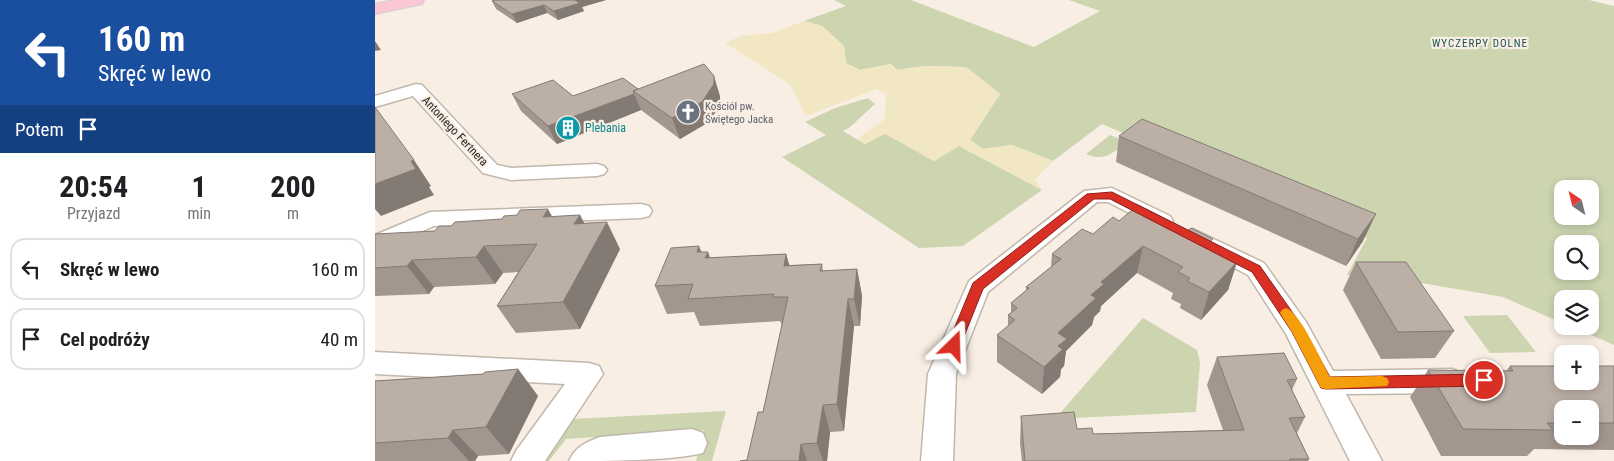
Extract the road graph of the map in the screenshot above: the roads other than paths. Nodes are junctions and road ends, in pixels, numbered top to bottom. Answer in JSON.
{"nodes":[{"id":1,"x":416,"y":0,"type":"edge"},
{"id":2,"x":375,"y":9,"type":"edge"},
{"id":3,"x":375,"y":102,"type":"edge"},
{"id":4,"x":597,"y":170,"type":"dead end"},
{"id":5,"x":641,"y":211,"type":"dead end"},
{"id":6,"x":375,"y":244,"type":"edge"},
{"id":7,"x":375,"y":363,"type":"edge"},
{"id":8,"x":1474,"y":380,"type":"edge"},
{"id":9,"x":1326,"y":383,"type":"junction"},
{"id":10,"x":693,"y":443,"type":"dead end"},
{"id":11,"x":527,"y":461,"type":"edge"},
{"id":12,"x":585,"y":461,"type":"edge"},
{"id":13,"x":937,"y":461,"type":"edge"},
{"id":14,"x":1366,"y":461,"type":"edge"}],
"edges":[{"from":1,"to":2,"type":"main road"},
{"from":3,"to":4,"type":"street","name":"Antoniego Fertnera"},
{"from":5,"to":6,"type":"street"},
{"from":7,"to":11,"type":"street"},
{"from":8,"to":9,"type":"street"},
{"from":9,"to":13,"type":"street"},
{"from":9,"to":14,"type":"street"},
{"from":10,"to":12,"type":"street"}]}
